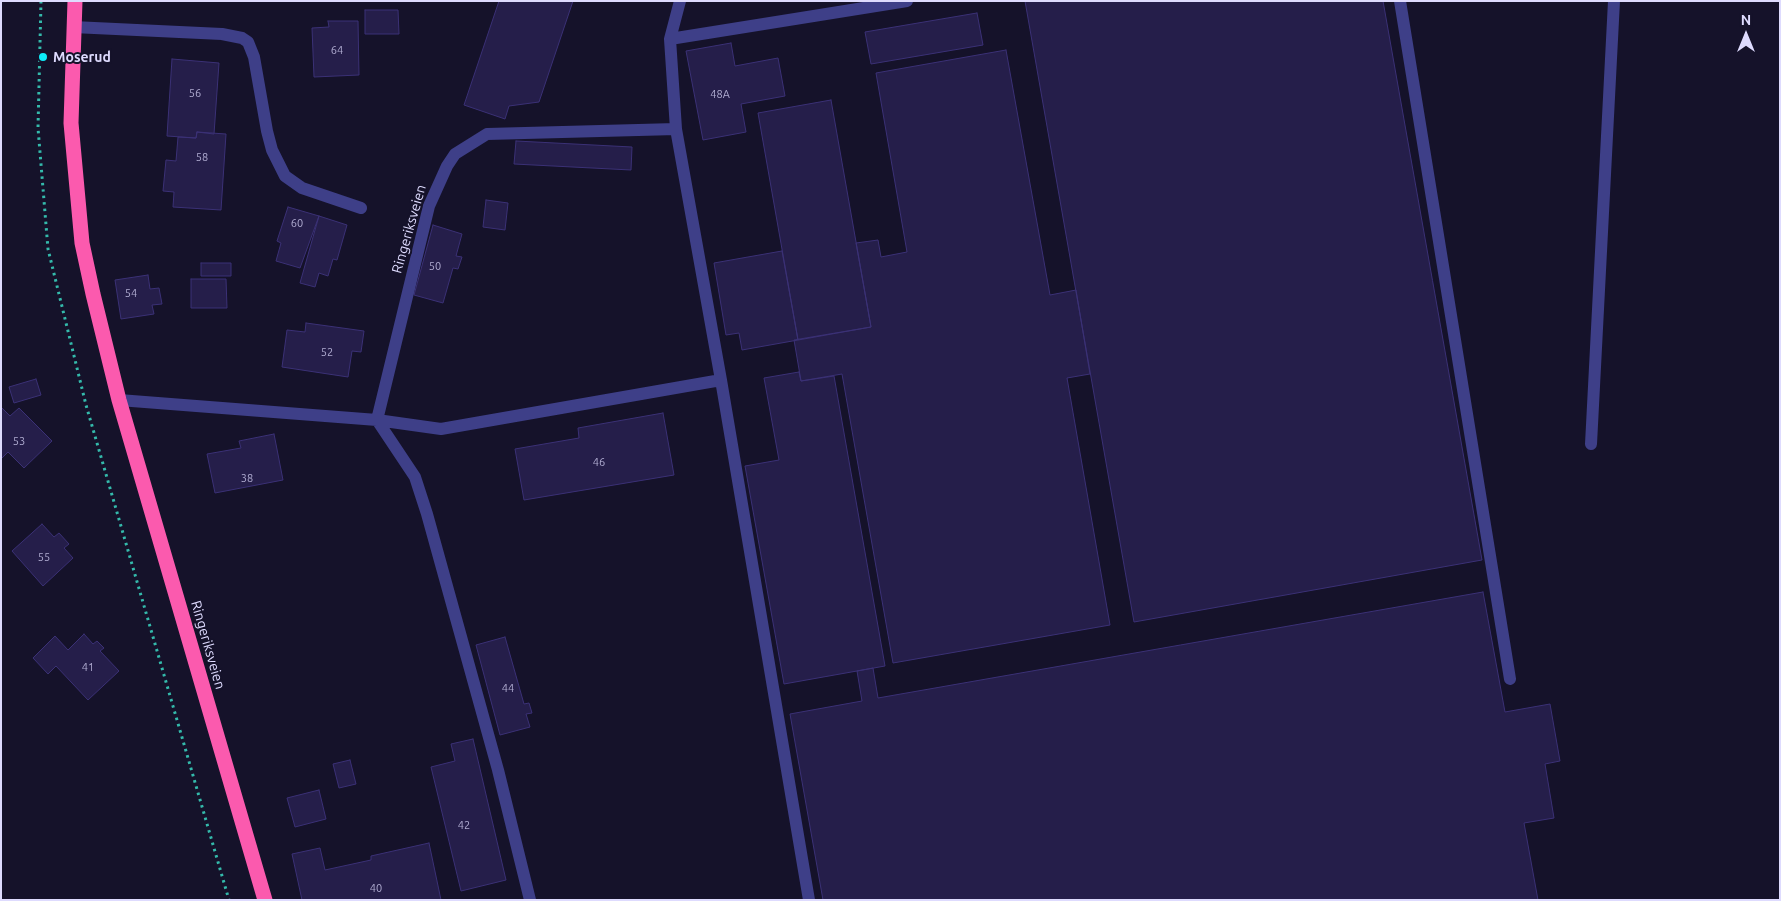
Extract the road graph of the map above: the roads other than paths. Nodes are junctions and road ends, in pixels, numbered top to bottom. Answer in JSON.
{"nodes":[{"id":1,"x":75,"y":1,"type":"edge"},
{"id":2,"x":680,"y":1,"type":"edge"},
{"id":3,"x":907,"y":1,"type":"edge"},
{"id":4,"x":1400,"y":1,"type":"edge"},
{"id":5,"x":1614,"y":1,"type":"edge"},
{"id":6,"x":73,"y":27,"type":"junction"},
{"id":7,"x":670,"y":39,"type":"junction"},
{"id":8,"x":676,"y":129,"type":"junction"},
{"id":9,"x":361,"y":208,"type":"dead end"},
{"id":10,"x":721,"y":380,"type":"junction"},
{"id":11,"x":119,"y":400,"type":"junction"},
{"id":12,"x":377,"y":420,"type":"junction"},
{"id":13,"x":1591,"y":444,"type":"dead end"},
{"id":14,"x":1510,"y":679,"type":"dead end"},
{"id":15,"x":265,"y":900,"type":"edge"},
{"id":16,"x":530,"y":900,"type":"edge"},
{"id":17,"x":808,"y":900,"type":"edge"}],
"edges":[{"from":1,"to":6,"type":"highway","name":"Ringeriksveien"},
{"from":2,"to":7,"type":"lane"},
{"from":3,"to":7,"type":"lane"},
{"from":4,"to":14,"type":"lane"},
{"from":5,"to":13,"type":"lane"},
{"from":6,"to":9,"type":"lane"},
{"from":6,"to":11,"type":"highway","name":"Ringeriksveien"},
{"from":7,"to":8,"type":"lane"},
{"from":8,"to":10,"type":"lane"},
{"from":8,"to":12,"type":"lane","name":"Ringeriksveien"},
{"from":10,"to":12,"type":"lane"},
{"from":10,"to":17,"type":"lane"},
{"from":11,"to":12,"type":"lane"},
{"from":11,"to":15,"type":"highway","name":"Ringeriksveien"},
{"from":12,"to":16,"type":"lane"}]}
